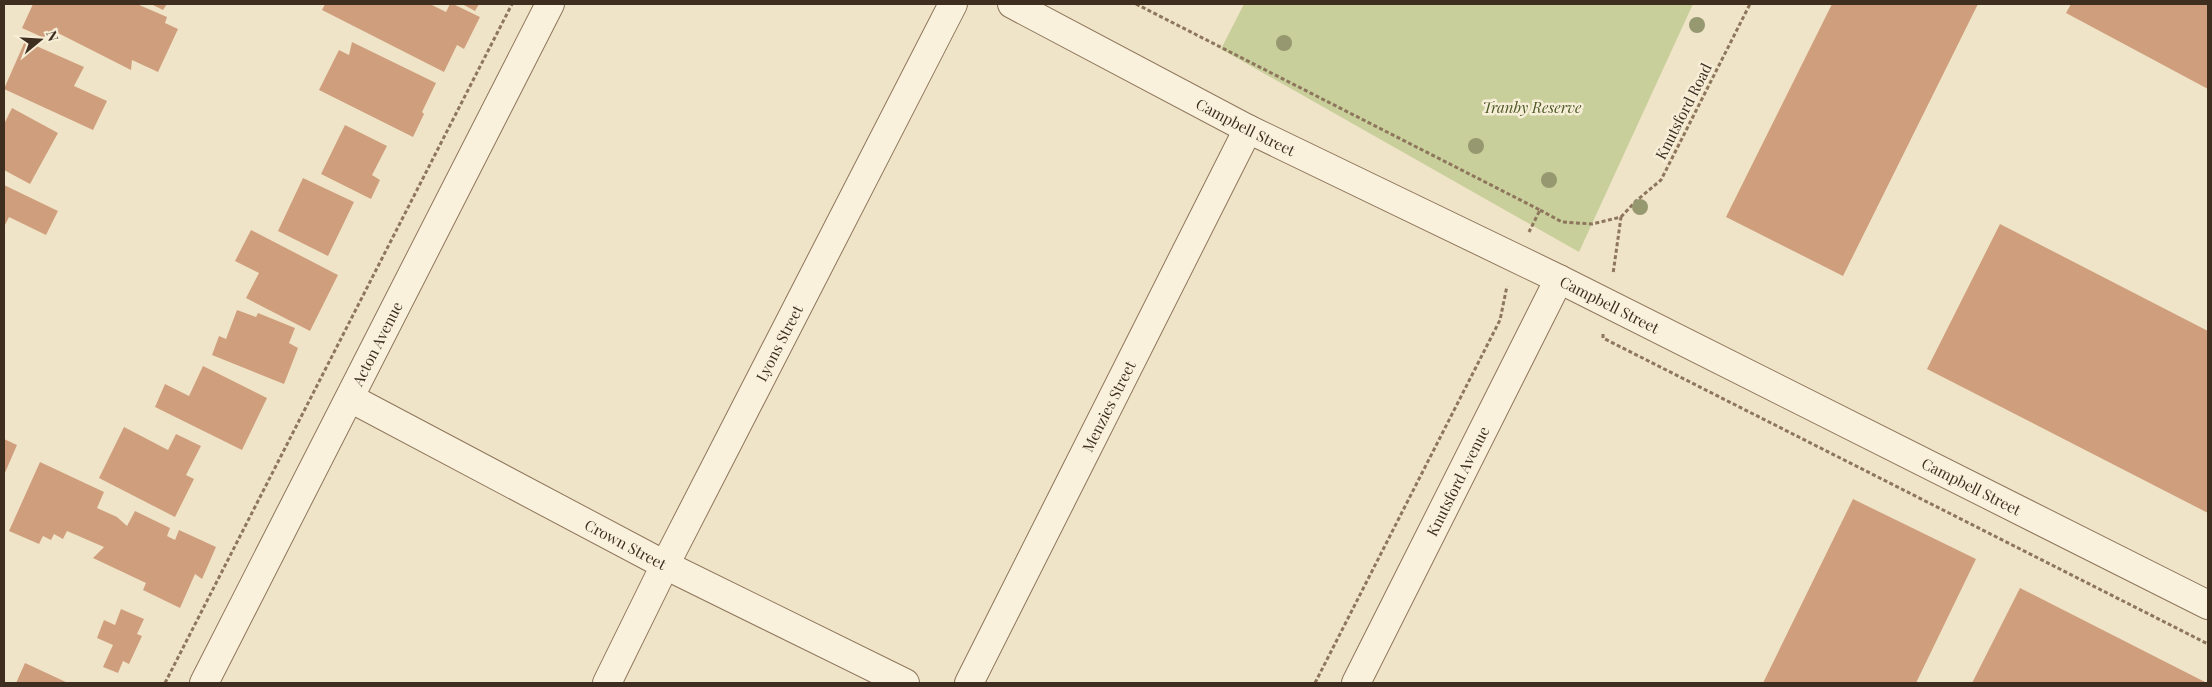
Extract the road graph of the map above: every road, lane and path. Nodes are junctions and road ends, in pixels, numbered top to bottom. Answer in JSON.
{"nodes":[{"id":1,"x":512,"y":4,"type":"edge"},
{"id":2,"x":550,"y":4,"type":"edge"},
{"id":3,"x":953,"y":4,"type":"edge"},
{"id":4,"x":1012,"y":4,"type":"edge"},
{"id":5,"x":1136,"y":4,"type":"edge"},
{"id":6,"x":1750,"y":4,"type":"edge"},
{"id":7,"x":1248,"y":129,"type":"junction"},
{"id":8,"x":1621,"y":217,"type":"dead end"},
{"id":9,"x":1515,"y":259,"type":"junction"},
{"id":10,"x":1558,"y":280,"type":"junction"},
{"id":11,"x":350,"y":398,"type":"junction"},
{"id":12,"x":665,"y":565,"type":"junction"},
{"id":13,"x":2208,"y":605,"type":"edge"},
{"id":14,"x":165,"y":683,"type":"edge"},
{"id":15,"x":204,"y":683,"type":"edge"},
{"id":16,"x":607,"y":683,"type":"edge"},
{"id":17,"x":905,"y":683,"type":"edge"},
{"id":18,"x":969,"y":683,"type":"edge"},
{"id":19,"x":1315,"y":683,"type":"edge"},
{"id":20,"x":1356,"y":683,"type":"edge"}],
"edges":[{"from":1,"to":14,"type":"path"},
{"from":2,"to":11,"type":"street","name":"Acton Avenue"},
{"from":3,"to":12,"type":"street","name":"Lyons Street"},
{"from":4,"to":7,"type":"street","name":"Campbell Street"},
{"from":5,"to":9,"type":"path"},
{"from":6,"to":8,"type":"path","name":"Knutsford Road"},
{"from":7,"to":9,"type":"street","name":"Campbell Street"},
{"from":7,"to":18,"type":"street","name":"Menzies Street"},
{"from":9,"to":10,"type":"street","name":"Campbell Street"},
{"from":9,"to":19,"type":"path"},
{"from":10,"to":13,"type":"street","name":"Campbell Street"},
{"from":10,"to":20,"type":"street","name":"Knutsford Avenue"},
{"from":11,"to":12,"type":"street","name":"Crown Street"},
{"from":11,"to":15,"type":"street","name":"Acton Avenue"},
{"from":12,"to":16,"type":"street","name":"Lyons Street"},
{"from":12,"to":17,"type":"street","name":"Crown Street"}]}
